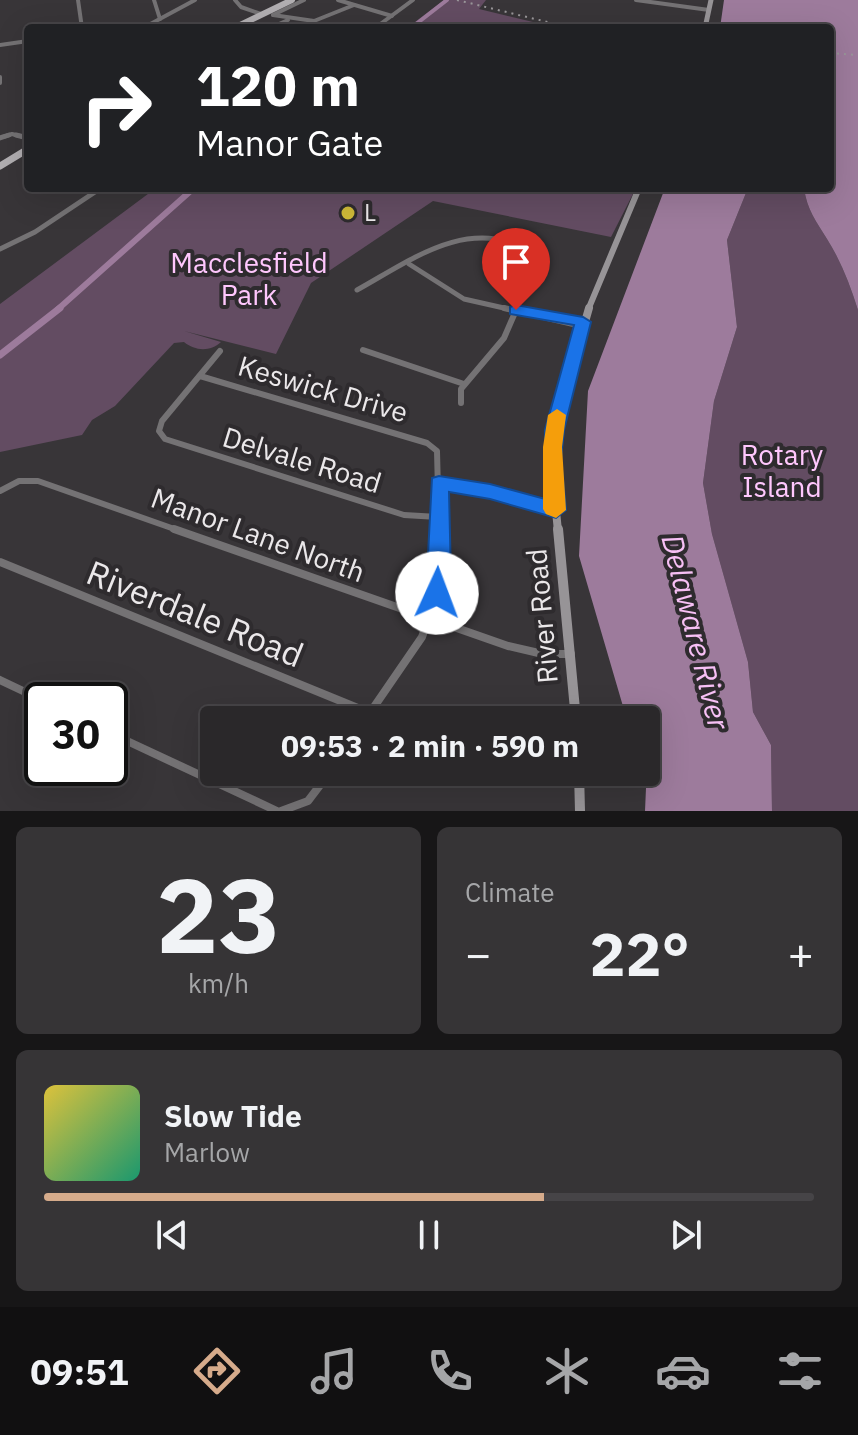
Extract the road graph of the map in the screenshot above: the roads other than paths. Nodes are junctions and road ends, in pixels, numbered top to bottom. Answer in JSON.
{"nodes":[{"id":1,"x":78,"y":0,"type":"edge"},
{"id":2,"x":154,"y":0,"type":"edge"},
{"id":3,"x":195,"y":0,"type":"edge"},
{"id":4,"x":292,"y":0,"type":"edge"},
{"id":5,"x":304,"y":0,"type":"edge"},
{"id":6,"x":338,"y":0,"type":"edge"},
{"id":7,"x":344,"y":0,"type":"edge"},
{"id":8,"x":413,"y":0,"type":"edge"},
{"id":9,"x":636,"y":0,"type":"edge"},
{"id":10,"x":711,"y":0,"type":"edge"},
{"id":11,"x":236,"y":2,"type":"edge"},
{"id":12,"x":354,"y":5,"type":"junction"},
{"id":13,"x":709,"y":10,"type":"junction"},
{"id":14,"x":261,"y":14,"type":"junction"},
{"id":15,"x":392,"y":16,"type":"junction"},
{"id":16,"x":160,"y":19,"type":"junction"},
{"id":17,"x":288,"y":20,"type":"junction"},
{"id":18,"x":81,"y":24,"type":"edge"},
{"id":19,"x":151,"y":24,"type":"edge"},
{"id":20,"x":242,"y":24,"type":"edge"},
{"id":21,"x":279,"y":24,"type":"edge"},
{"id":22,"x":381,"y":24,"type":"edge"},
{"id":23,"x":706,"y":24,"type":"edge"},
{"id":24,"x":24,"y":42,"type":"edge"},
{"id":25,"x":0,"y":45,"type":"edge"},
{"id":26,"x":24,"y":137,"type":"edge"},
{"id":27,"x":0,"y":138,"type":"edge"},
{"id":28,"x":24,"y":151,"type":"edge"},
{"id":29,"x":2,"y":163,"type":"edge"},
{"id":30,"x":95,"y":192,"type":"edge"},
{"id":31,"x":637,"y":192,"type":"edge"},
{"id":32,"x":0,"y":249,"type":"edge"},
{"id":33,"x":409,"y":264,"type":"junction"},
{"id":34,"x":357,"y":290,"type":"dead end"},
{"id":35,"x":516,"y":310,"type":"junction"},
{"id":36,"x":582,"y":324,"type":"junction"},
{"id":37,"x":363,"y":350,"type":"dead end"},
{"id":38,"x":220,"y":351,"type":"dead end"},
{"id":39,"x":200,"y":376,"type":"junction"},
{"id":40,"x":464,"y":384,"type":"junction"},
{"id":41,"x":461,"y":403,"type":"dead end"},
{"id":42,"x":439,"y":483,"type":"junction"},
{"id":43,"x":0,"y":491,"type":"edge"},
{"id":44,"x":556,"y":510,"type":"junction"},
{"id":45,"x":438,"y":517,"type":"junction"},
{"id":46,"x":0,"y":562,"type":"edge"},
{"id":47,"x":428,"y":619,"type":"junction"},
{"id":48,"x":571,"y":654,"type":"junction"},
{"id":49,"x":0,"y":680,"type":"edge"},
{"id":50,"x":24,"y":691,"type":"edge"},
{"id":51,"x":344,"y":706,"type":"edge"},
{"id":52,"x":375,"y":706,"type":"edge"},
{"id":53,"x":575,"y":706,"type":"edge"},
{"id":54,"x":128,"y":741,"type":"edge"},
{"id":55,"x":320,"y":786,"type":"edge"},
{"id":56,"x":579,"y":786,"type":"edge"},
{"id":57,"x":279,"y":811,"type":"edge"},
{"id":58,"x":580,"y":811,"type":"edge"}],
"edges":[{"from":1,"to":18,"type":"street"},
{"from":2,"to":16,"type":"street"},
{"from":3,"to":16,"type":"street"},
{"from":4,"to":14,"type":"main road"},
{"from":5,"to":17,"type":"street"},
{"from":6,"to":12,"type":"street"},
{"from":7,"to":12,"type":"street"},
{"from":8,"to":15,"type":"street"},
{"from":9,"to":13,"type":"street"},
{"from":10,"to":13,"type":"main road"},
{"from":11,"to":14,"type":"street"},
{"from":12,"to":15,"type":"street"},
{"from":12,"to":17,"type":"street"},
{"from":13,"to":23,"type":"main road"},
{"from":14,"to":20,"type":"main road"},
{"from":15,"to":22,"type":"street"},
{"from":16,"to":19,"type":"street"},
{"from":17,"to":21,"type":"street"},
{"from":24,"to":25,"type":"street"},
{"from":26,"to":27,"type":"street"},
{"from":28,"to":29,"type":"main road"},
{"from":30,"to":32,"type":"street"},
{"from":31,"to":36,"type":"main road","name":"River Road"},
{"from":33,"to":34,"type":"street"},
{"from":33,"to":35,"type":"street"},
{"from":33,"to":35,"type":"street"},
{"from":35,"to":36,"type":"street"},
{"from":35,"to":40,"type":"street"},
{"from":36,"to":44,"type":"main road","name":"River Road"},
{"from":37,"to":40,"type":"street"},
{"from":38,"to":39,"type":"street"},
{"from":39,"to":42,"type":"street","name":"Keswick Drive"},
{"from":39,"to":45,"type":"street","name":"Delvale Road"},
{"from":40,"to":41,"type":"street"},
{"from":42,"to":44,"type":"street"},
{"from":42,"to":45,"type":"street"},
{"from":43,"to":47,"type":"street","name":"Manor Lane North"},
{"from":44,"to":48,"type":"main road","name":"River Road"},
{"from":45,"to":47,"type":"street"},
{"from":46,"to":51,"type":"street","name":"Riverdale Road"},
{"from":47,"to":48,"type":"street","name":"Manor Lane North"},
{"from":47,"to":52,"type":"street"},
{"from":48,"to":53,"type":"main road","name":"River Road"},
{"from":49,"to":50,"type":"street"},
{"from":54,"to":57,"type":"street"},
{"from":55,"to":57,"type":"street"},
{"from":56,"to":58,"type":"main road"}]}
